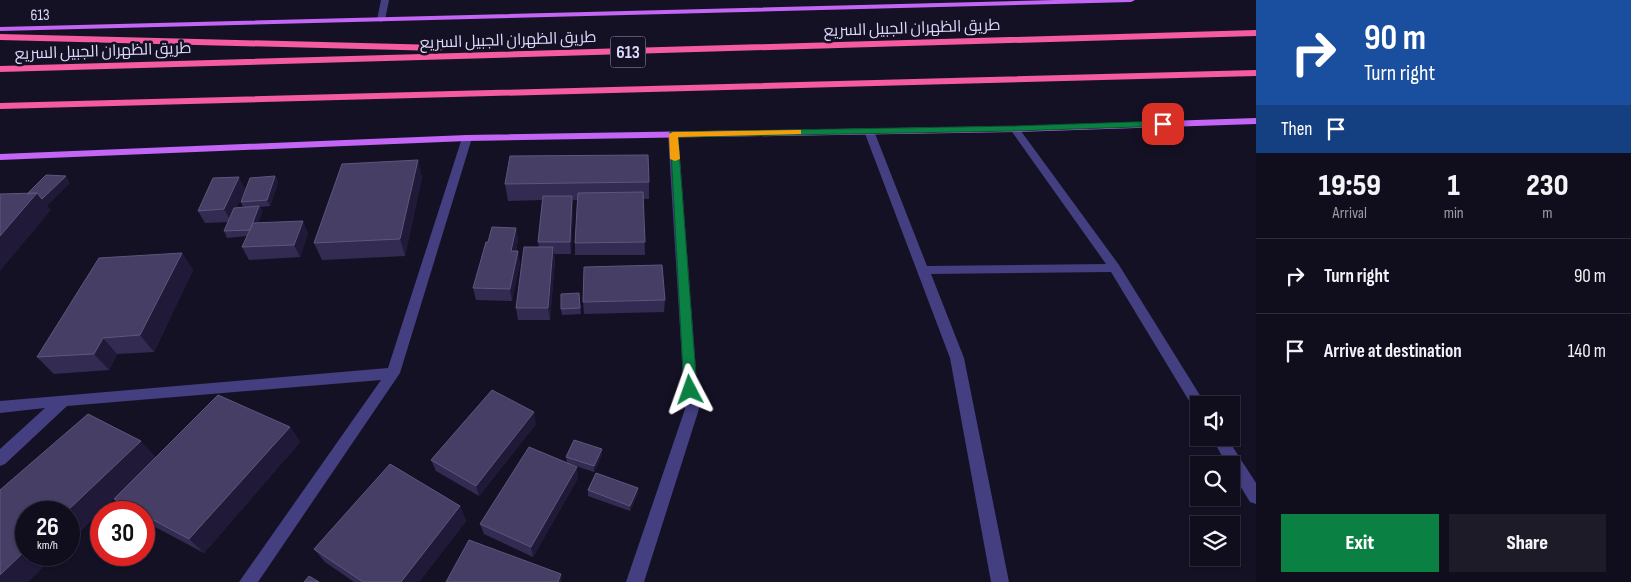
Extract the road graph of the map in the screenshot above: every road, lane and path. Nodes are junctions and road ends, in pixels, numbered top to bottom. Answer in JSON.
{"nodes":[{"id":1,"x":385,"y":0,"type":"edge"},
{"id":2,"x":1130,"y":0,"type":"edge"},
{"id":3,"x":381,"y":20,"type":"junction"},
{"id":4,"x":0,"y":29,"type":"edge"},
{"id":5,"x":1256,"y":33,"type":"edge"},
{"id":6,"x":0,"y":37,"type":"edge"},
{"id":7,"x":621,"y":52,"type":"junction"},
{"id":8,"x":0,"y":69,"type":"edge"},
{"id":9,"x":1256,"y":74,"type":"edge"},
{"id":10,"x":0,"y":106,"type":"edge"},
{"id":11,"x":1256,"y":121,"type":"edge"},
{"id":12,"x":1015,"y":129,"type":"junction"},
{"id":13,"x":869,"y":131,"type":"junction"},
{"id":14,"x":673,"y":134,"type":"junction"},
{"id":15,"x":467,"y":138,"type":"junction"},
{"id":16,"x":0,"y":157,"type":"edge"},
{"id":17,"x":1115,"y":268,"type":"junction"},
{"id":18,"x":923,"y":270,"type":"junction"},
{"id":19,"x":394,"y":373,"type":"junction"},
{"id":20,"x":1193,"y":396,"type":"edge"},
{"id":21,"x":64,"y":400,"type":"junction"},
{"id":22,"x":0,"y":407,"type":"edge"},
{"id":23,"x":1224,"y":446,"type":"edge"},
{"id":24,"x":0,"y":459,"type":"edge"},
{"id":25,"x":1256,"y":497,"type":"edge"},
{"id":26,"x":248,"y":582,"type":"edge"},
{"id":27,"x":635,"y":582,"type":"edge"},
{"id":28,"x":1000,"y":582,"type":"edge"}],
"edges":[{"from":1,"to":3,"type":"street"},
{"from":2,"to":3,"type":"main road","name":"613"},
{"from":3,"to":4,"type":"main road","name":"613"},
{"from":5,"to":7,"type":"highway","name":"طريق الظهران الجبيل السريع","number":"613"},
{"from":6,"to":7,"type":"highway"},
{"from":7,"to":8,"type":"highway","name":"طريق الظهران الجبيل السريع","number":"613"},
{"from":9,"to":10,"type":"highway","number":"613"},
{"from":11,"to":12,"type":"main road"},
{"from":12,"to":13,"type":"main road"},
{"from":12,"to":17,"type":"street"},
{"from":13,"to":14,"type":"main road"},
{"from":13,"to":18,"type":"street"},
{"from":14,"to":15,"type":"main road"},
{"from":14,"to":27,"type":"street"},
{"from":15,"to":16,"type":"main road"},
{"from":15,"to":19,"type":"street"},
{"from":17,"to":18,"type":"street"},
{"from":17,"to":20,"type":"street"},
{"from":18,"to":28,"type":"street"},
{"from":19,"to":21,"type":"street"},
{"from":19,"to":26,"type":"street"},
{"from":21,"to":22,"type":"street"},
{"from":21,"to":24,"type":"street"},
{"from":23,"to":25,"type":"street"}]}
